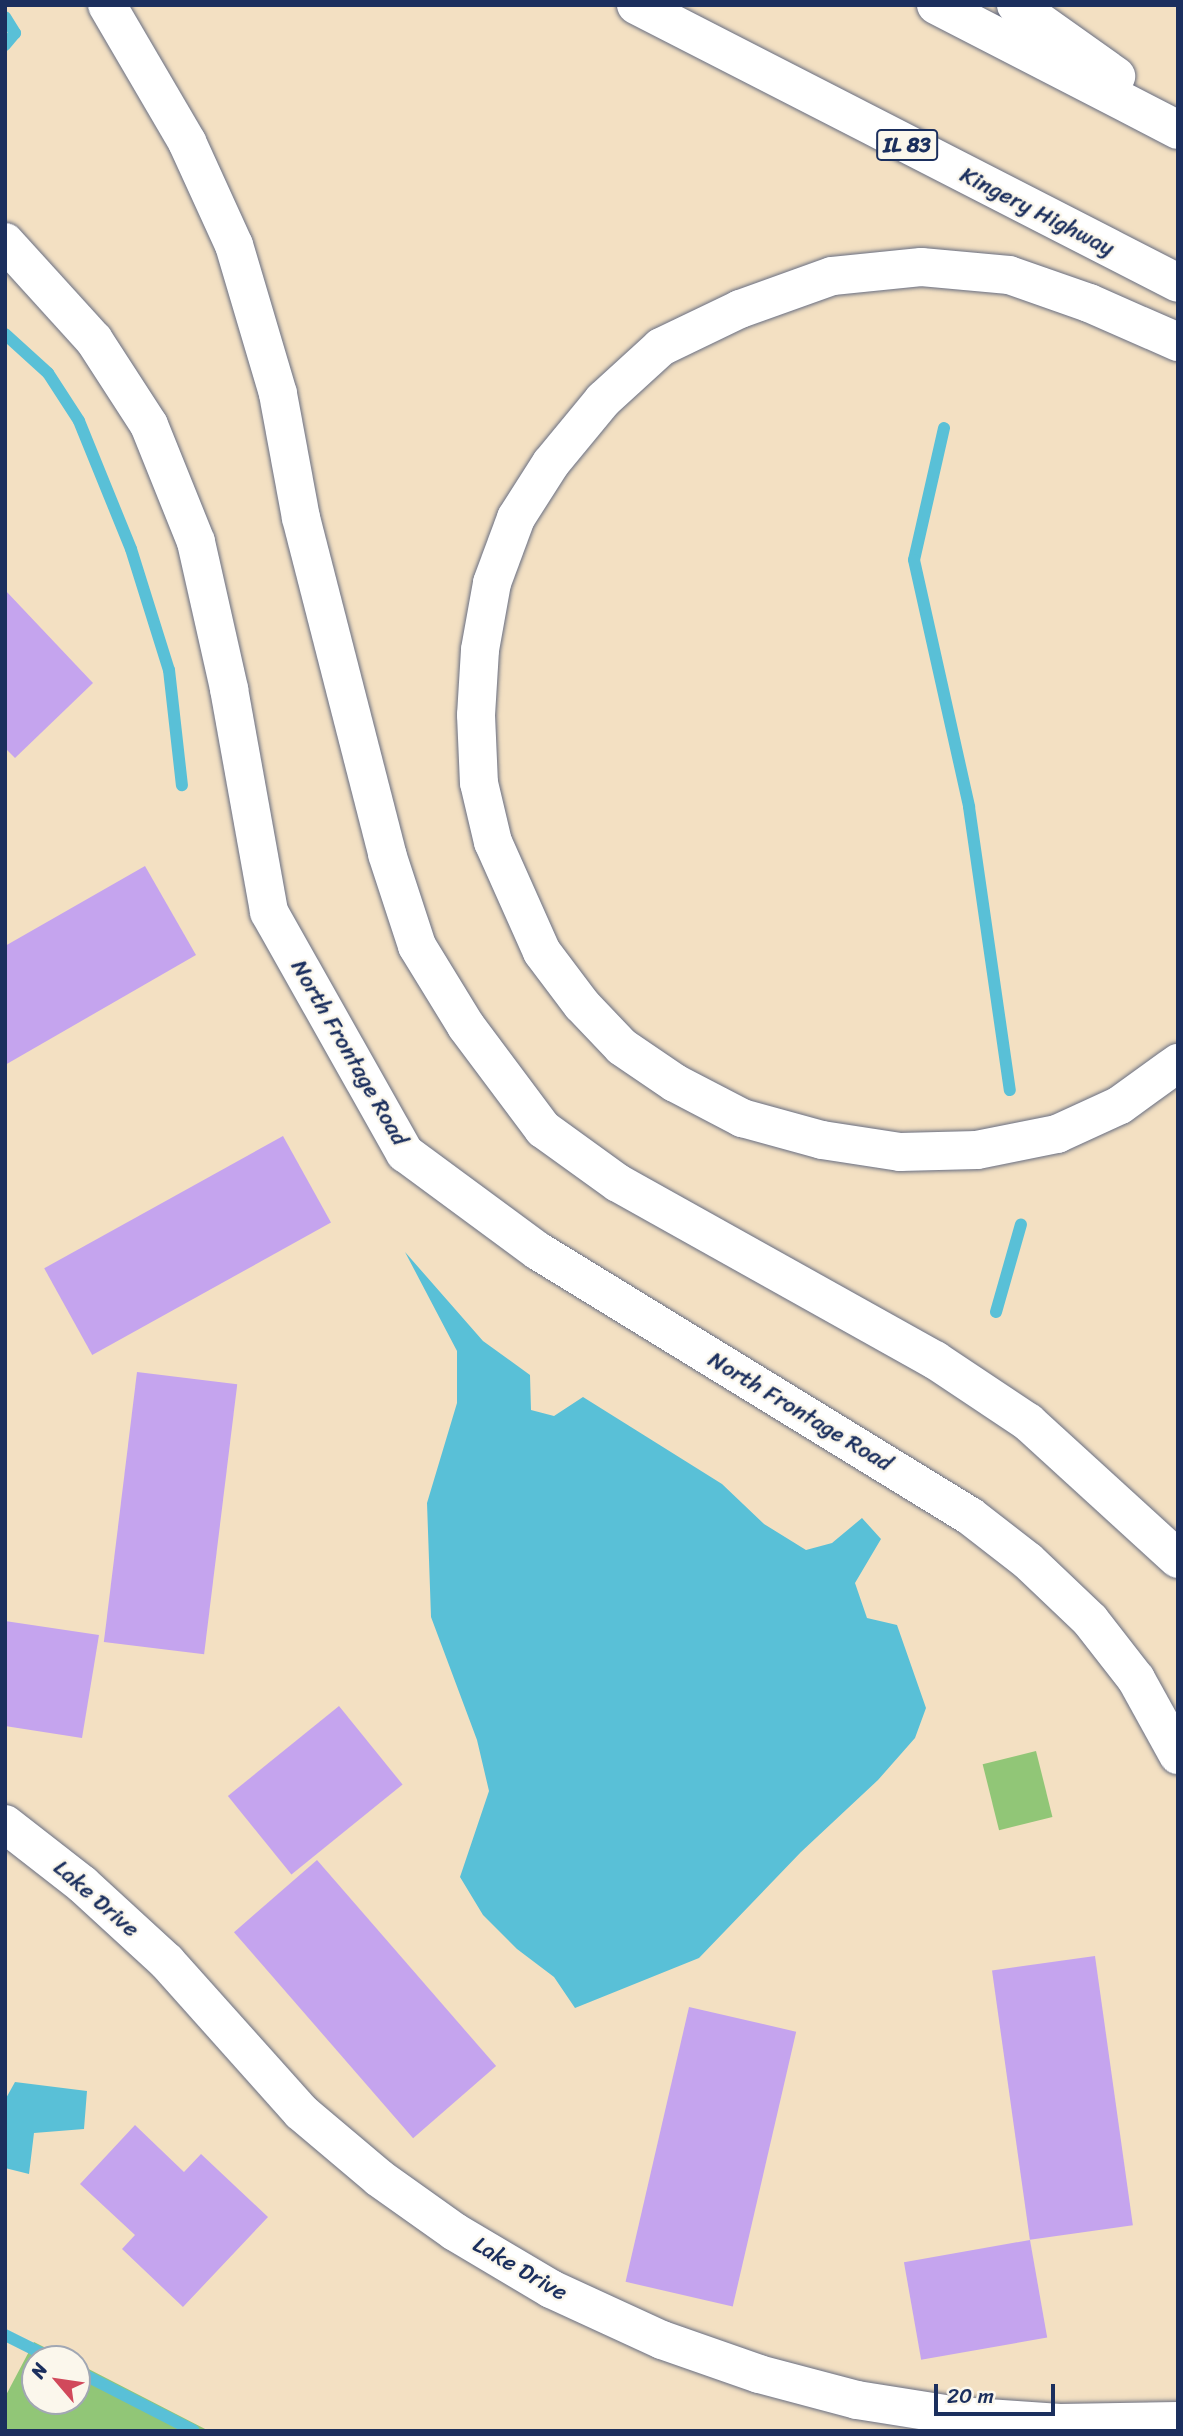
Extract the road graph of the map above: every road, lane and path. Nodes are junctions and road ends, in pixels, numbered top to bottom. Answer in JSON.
{"nodes":[{"id":1,"x":107,"y":5,"type":"edge"},
{"id":2,"x":636,"y":5,"type":"edge"},
{"id":3,"x":936,"y":5,"type":"edge"},
{"id":4,"x":1016,"y":5,"type":"edge"},
{"id":5,"x":1178,"y":120,"type":"edge"},
{"id":6,"x":1178,"y":130,"type":"edge"},
{"id":7,"x":5,"y":243,"type":"edge"},
{"id":8,"x":1178,"y":283,"type":"edge"},
{"id":9,"x":1178,"y":342,"type":"edge"},
{"id":10,"x":1178,"y":1063,"type":"edge"},
{"id":11,"x":1178,"y":1559,"type":"edge"},
{"id":12,"x":1178,"y":1755,"type":"edge"},
{"id":13,"x":5,"y":1824,"type":"edge"},
{"id":14,"x":1178,"y":2421,"type":"edge"}],
"edges":[{"from":1,"to":11,"type":"main road"},
{"from":2,"to":8,"type":"main road","name":"Kingery Highway","number":"IL 83"},
{"from":3,"to":6,"type":"main road"},
{"from":4,"to":5,"type":"main road"},
{"from":7,"to":12,"type":"main road","name":"North Frontage Road"},
{"from":9,"to":10,"type":"main road"},
{"from":13,"to":14,"type":"main road","name":"Lake Drive"}]}
